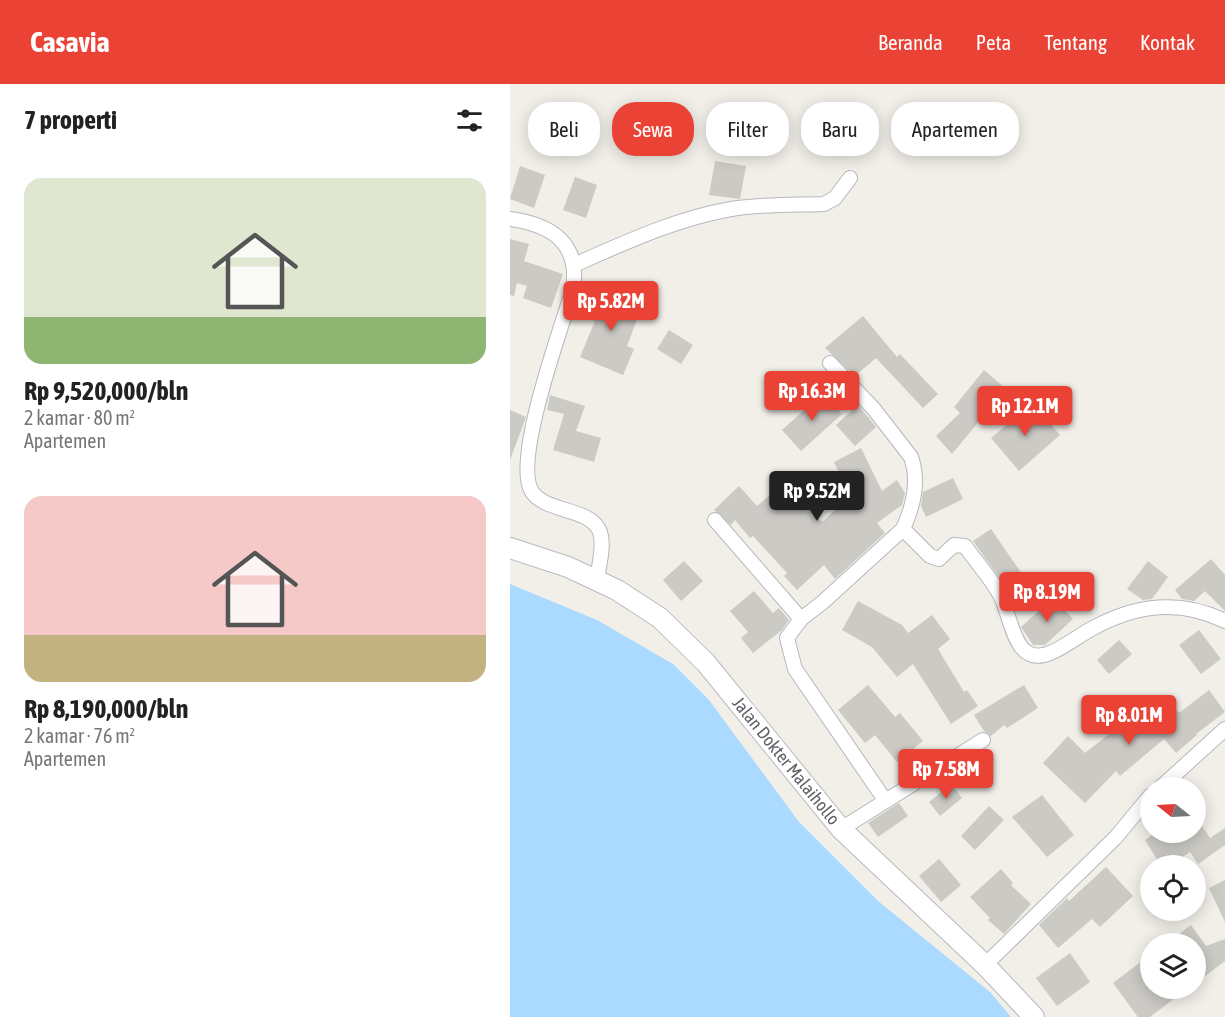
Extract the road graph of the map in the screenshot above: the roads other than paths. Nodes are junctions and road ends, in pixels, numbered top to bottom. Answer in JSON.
{"nodes":[{"id":1,"x":850,"y":178,"type":"dead end"},
{"id":2,"x":510,"y":219,"type":"edge"},
{"id":3,"x":574,"y":264,"type":"junction"},
{"id":4,"x":831,"y":363,"type":"dead end"},
{"id":5,"x":715,"y":520,"type":"dead end"},
{"id":6,"x":903,"y":529,"type":"junction"},
{"id":7,"x":510,"y":548,"type":"edge"},
{"id":8,"x":597,"y":582,"type":"junction"},
{"id":9,"x":801,"y":620,"type":"junction"},
{"id":10,"x":1225,"y":621,"type":"edge"},
{"id":11,"x":1225,"y":729,"type":"edge"},
{"id":12,"x":983,"y":740,"type":"dead end"},
{"id":13,"x":1172,"y":777,"type":"edge"},
{"id":14,"x":885,"y":800,"type":"junction"},
{"id":15,"x":1140,"y":808,"type":"edge"},
{"id":16,"x":841,"y":829,"type":"junction"},
{"id":17,"x":985,"y":965,"type":"junction"},
{"id":18,"x":1034,"y":1017,"type":"edge"}],
"edges":[{"from":1,"to":3,"type":"street"},
{"from":2,"to":3,"type":"street"},
{"from":3,"to":8,"type":"street"},
{"from":4,"to":6,"type":"street"},
{"from":5,"to":9,"type":"street"},
{"from":6,"to":9,"type":"street"},
{"from":6,"to":10,"type":"street"},
{"from":7,"to":8,"type":"main road","name":"Jalan Dokter Malaihollo"},
{"from":8,"to":16,"type":"main road","name":"Jalan Dokter Malaihollo"},
{"from":9,"to":14,"type":"street"},
{"from":11,"to":13,"type":"street"},
{"from":12,"to":14,"type":"street"},
{"from":14,"to":16,"type":"street"},
{"from":15,"to":17,"type":"street"},
{"from":16,"to":17,"type":"main road","name":"Jalan Dokter Malaihollo"},
{"from":17,"to":18,"type":"main road","name":"Jalan Dokter Malaihollo"}]}
